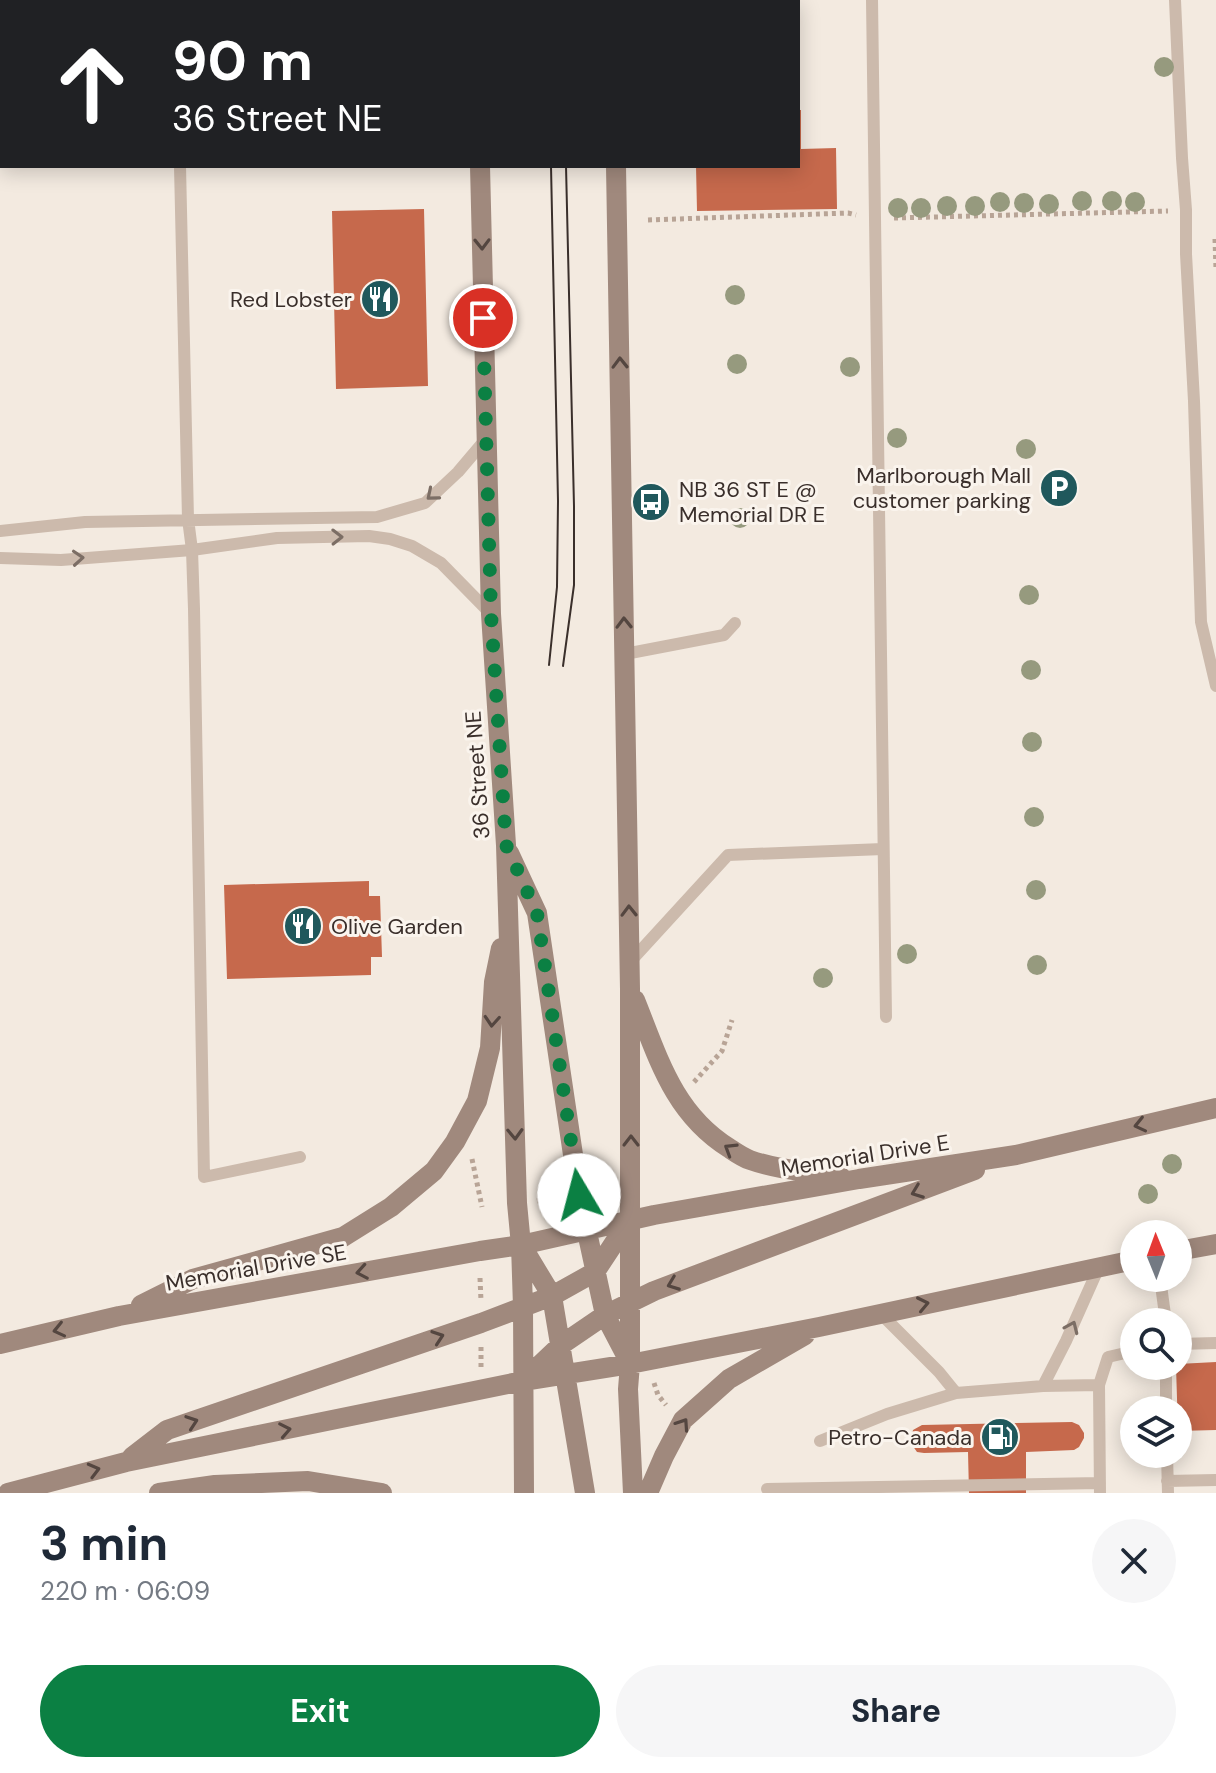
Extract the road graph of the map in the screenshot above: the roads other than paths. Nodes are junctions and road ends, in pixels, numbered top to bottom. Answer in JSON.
{"nodes":[{"id":1,"x":872,"y":0,"type":"edge"},
{"id":2,"x":1175,"y":0,"type":"edge"},
{"id":3,"x":180,"y":168,"type":"edge"},
{"id":4,"x":480,"y":168,"type":"edge"},
{"id":5,"x":616,"y":168,"type":"edge"},
{"id":6,"x":486,"y":439,"type":"junction"},
{"id":7,"x":188,"y":519,"type":"junction"},
{"id":8,"x":0,"y":531,"type":"edge"},
{"id":9,"x":192,"y":550,"type":"junction"},
{"id":10,"x":0,"y":558,"type":"edge"},
{"id":11,"x":491,"y":614,"type":"junction"},
{"id":12,"x":735,"y":623,"type":"dead end"},
{"id":13,"x":625,"y":654,"type":"junction"},
{"id":14,"x":1216,"y":686,"type":"edge"},
{"id":15,"x":506,"y":845,"type":"junction"},
{"id":16,"x":883,"y":849,"type":"junction"},
{"id":17,"x":508,"y":916,"type":"junction"},
{"id":18,"x":630,"y":962,"type":"junction"},
{"id":19,"x":630,"y":989,"type":"junction"},
{"id":20,"x":886,"y":1017,"type":"dead end"},
{"id":21,"x":1216,"y":1108,"type":"edge"},
{"id":22,"x":1016,"y":1155,"type":"junction"},
{"id":23,"x":300,"y":1157,"type":"dead end"},
{"id":24,"x":859,"y":1179,"type":"junction"},
{"id":25,"x":630,"y":1219,"type":"junction"},
{"id":26,"x":586,"y":1230,"type":"junction"},
{"id":27,"x":1216,"y":1244,"type":"edge"},
{"id":28,"x":521,"y":1245,"type":"junction"},
{"id":29,"x":1192,"y":1248,"type":"edge"},
{"id":30,"x":1120,"y":1263,"type":"edge"},
{"id":31,"x":1099,"y":1267,"type":"junction"},
{"id":32,"x":595,"y":1272,"type":"junction"},
{"id":33,"x":552,"y":1296,"type":"junction"},
{"id":34,"x":631,"y":1302,"type":"junction"},
{"id":35,"x":523,"y":1307,"type":"junction"},
{"id":36,"x":880,"y":1313,"type":"junction"},
{"id":37,"x":605,"y":1315,"type":"junction"},
{"id":38,"x":119,"y":1316,"type":"junction"},
{"id":39,"x":819,"y":1327,"type":"junction"},
{"id":40,"x":1216,"y":1343,"type":"edge"},
{"id":41,"x":0,"y":1344,"type":"edge"},
{"id":42,"x":1192,"y":1344,"type":"edge"},
{"id":43,"x":561,"y":1345,"type":"junction"},
{"id":44,"x":1120,"y":1354,"type":"edge"},
{"id":45,"x":630,"y":1364,"type":"junction"},
{"id":46,"x":566,"y":1373,"type":"junction"},
{"id":47,"x":523,"y":1381,"type":"junction"},
{"id":48,"x":1099,"y":1385,"type":"junction"},
{"id":49,"x":1043,"y":1386,"type":"junction"},
{"id":50,"x":956,"y":1393,"type":"junction"},
{"id":51,"x":820,"y":1441,"type":"dead end"},
{"id":52,"x":126,"y":1462,"type":"junction"},
{"id":53,"x":1216,"y":1480,"type":"edge"},
{"id":54,"x":1168,"y":1487,"type":"edge"},
{"id":55,"x":1100,"y":1488,"type":"edge"},
{"id":56,"x":767,"y":1489,"type":"dead end"},
{"id":57,"x":8,"y":1493,"type":"edge"},
{"id":58,"x":159,"y":1493,"type":"edge"},
{"id":59,"x":382,"y":1493,"type":"edge"},
{"id":60,"x":524,"y":1493,"type":"edge"},
{"id":61,"x":585,"y":1493,"type":"edge"},
{"id":62,"x":633,"y":1493,"type":"edge"},
{"id":63,"x":648,"y":1493,"type":"edge"}],
"edges":[{"from":1,"to":16,"type":"lane"},
{"from":2,"to":14,"type":"lane"},
{"from":3,"to":7,"type":"lane"},
{"from":4,"to":6,"type":"main road","name":"36 Street NE","one_way":true},
{"from":13,"to":5,"type":"main road","one_way":true},
{"from":6,"to":7,"type":"lane","one_way":true},
{"from":6,"to":11,"type":"main road","name":"36 Street NE"},
{"from":7,"to":8,"type":"lane"},
{"from":7,"to":9,"type":"lane"},
{"from":10,"to":9,"type":"lane","one_way":true},
{"from":9,"to":11,"type":"lane","one_way":true},
{"from":9,"to":23,"type":"lane"},
{"from":11,"to":15,"type":"main road","name":"36 Street NE"},
{"from":12,"to":13,"type":"lane"},
{"from":18,"to":13,"type":"main road","one_way":true},
{"from":15,"to":17,"type":"main road","name":"36 Street NE"},
{"from":15,"to":26,"type":"main road"},
{"from":16,"to":18,"type":"lane"},
{"from":16,"to":20,"type":"lane"},
{"from":17,"to":28,"type":"main road","name":"36 Street NE","one_way":true},
{"from":17,"to":38,"type":"main road","one_way":true},
{"from":18,"to":19,"type":"main road"},
{"from":24,"to":19,"type":"main road","one_way":true},
{"from":25,"to":19,"type":"main road","one_way":true},
{"from":21,"to":22,"type":"main road","name":"Memorial Drive E","one_way":true},
{"from":22,"to":24,"type":"main road","name":"Memorial Drive E"},
{"from":22,"to":34,"type":"main road","one_way":true},
{"from":24,"to":25,"type":"main road","name":"Memorial Drive E"},
{"from":25,"to":26,"type":"main road","name":"Memorial Drive E"},
{"from":25,"to":32,"type":"main road"},
{"from":25,"to":34,"type":"main road"},
{"from":26,"to":28,"type":"main road","name":"Memorial Drive E"},
{"from":26,"to":32,"type":"main road"},
{"from":27,"to":29,"type":"main road"},
{"from":28,"to":33,"type":"main road"},
{"from":28,"to":35,"type":"main road","name":"36 Street NE"},
{"from":28,"to":38,"type":"main road","name":"Memorial Drive SE","one_way":true},
{"from":30,"to":31,"type":"main road"},
{"from":36,"to":31,"type":"main road","one_way":true},
{"from":49,"to":31,"type":"lane","one_way":true},
{"from":32,"to":33,"type":"main road"},
{"from":32,"to":37,"type":"main road"},
{"from":33,"to":35,"type":"main road"},
{"from":33,"to":43,"type":"main road"},
{"from":34,"to":37,"type":"main road"},
{"from":34,"to":45,"type":"main road"},
{"from":35,"to":47,"type":"main road","name":"36 Street NE"},
{"from":52,"to":35,"type":"main road","one_way":true},
{"from":36,"to":39,"type":"main road"},
{"from":36,"to":50,"type":"lane"},
{"from":37,"to":43,"type":"main road"},
{"from":37,"to":45,"type":"main road"},
{"from":38,"to":41,"type":"main road","name":"Memorial Drive SE","one_way":true},
{"from":39,"to":45,"type":"main road"},
{"from":63,"to":39,"type":"main road","one_way":true},
{"from":40,"to":42,"type":"lane"},
{"from":43,"to":46,"type":"main road"},
{"from":43,"to":47,"type":"main road"},
{"from":44,"to":48,"type":"lane"},
{"from":45,"to":46,"type":"main road"},
{"from":45,"to":62,"type":"main road"},
{"from":46,"to":47,"type":"main road"},
{"from":46,"to":61,"type":"main road"},
{"from":52,"to":47,"type":"main road","one_way":true},
{"from":47,"to":60,"type":"main road","name":"36 Street NE"},
{"from":48,"to":49,"type":"lane"},
{"from":48,"to":55,"type":"lane"},
{"from":49,"to":50,"type":"lane"},
{"from":50,"to":51,"type":"lane"},
{"from":57,"to":52,"type":"main road","one_way":true},
{"from":53,"to":54,"type":"lane"},
{"from":55,"to":56,"type":"lane"},
{"from":58,"to":59,"type":"main road"}]}
